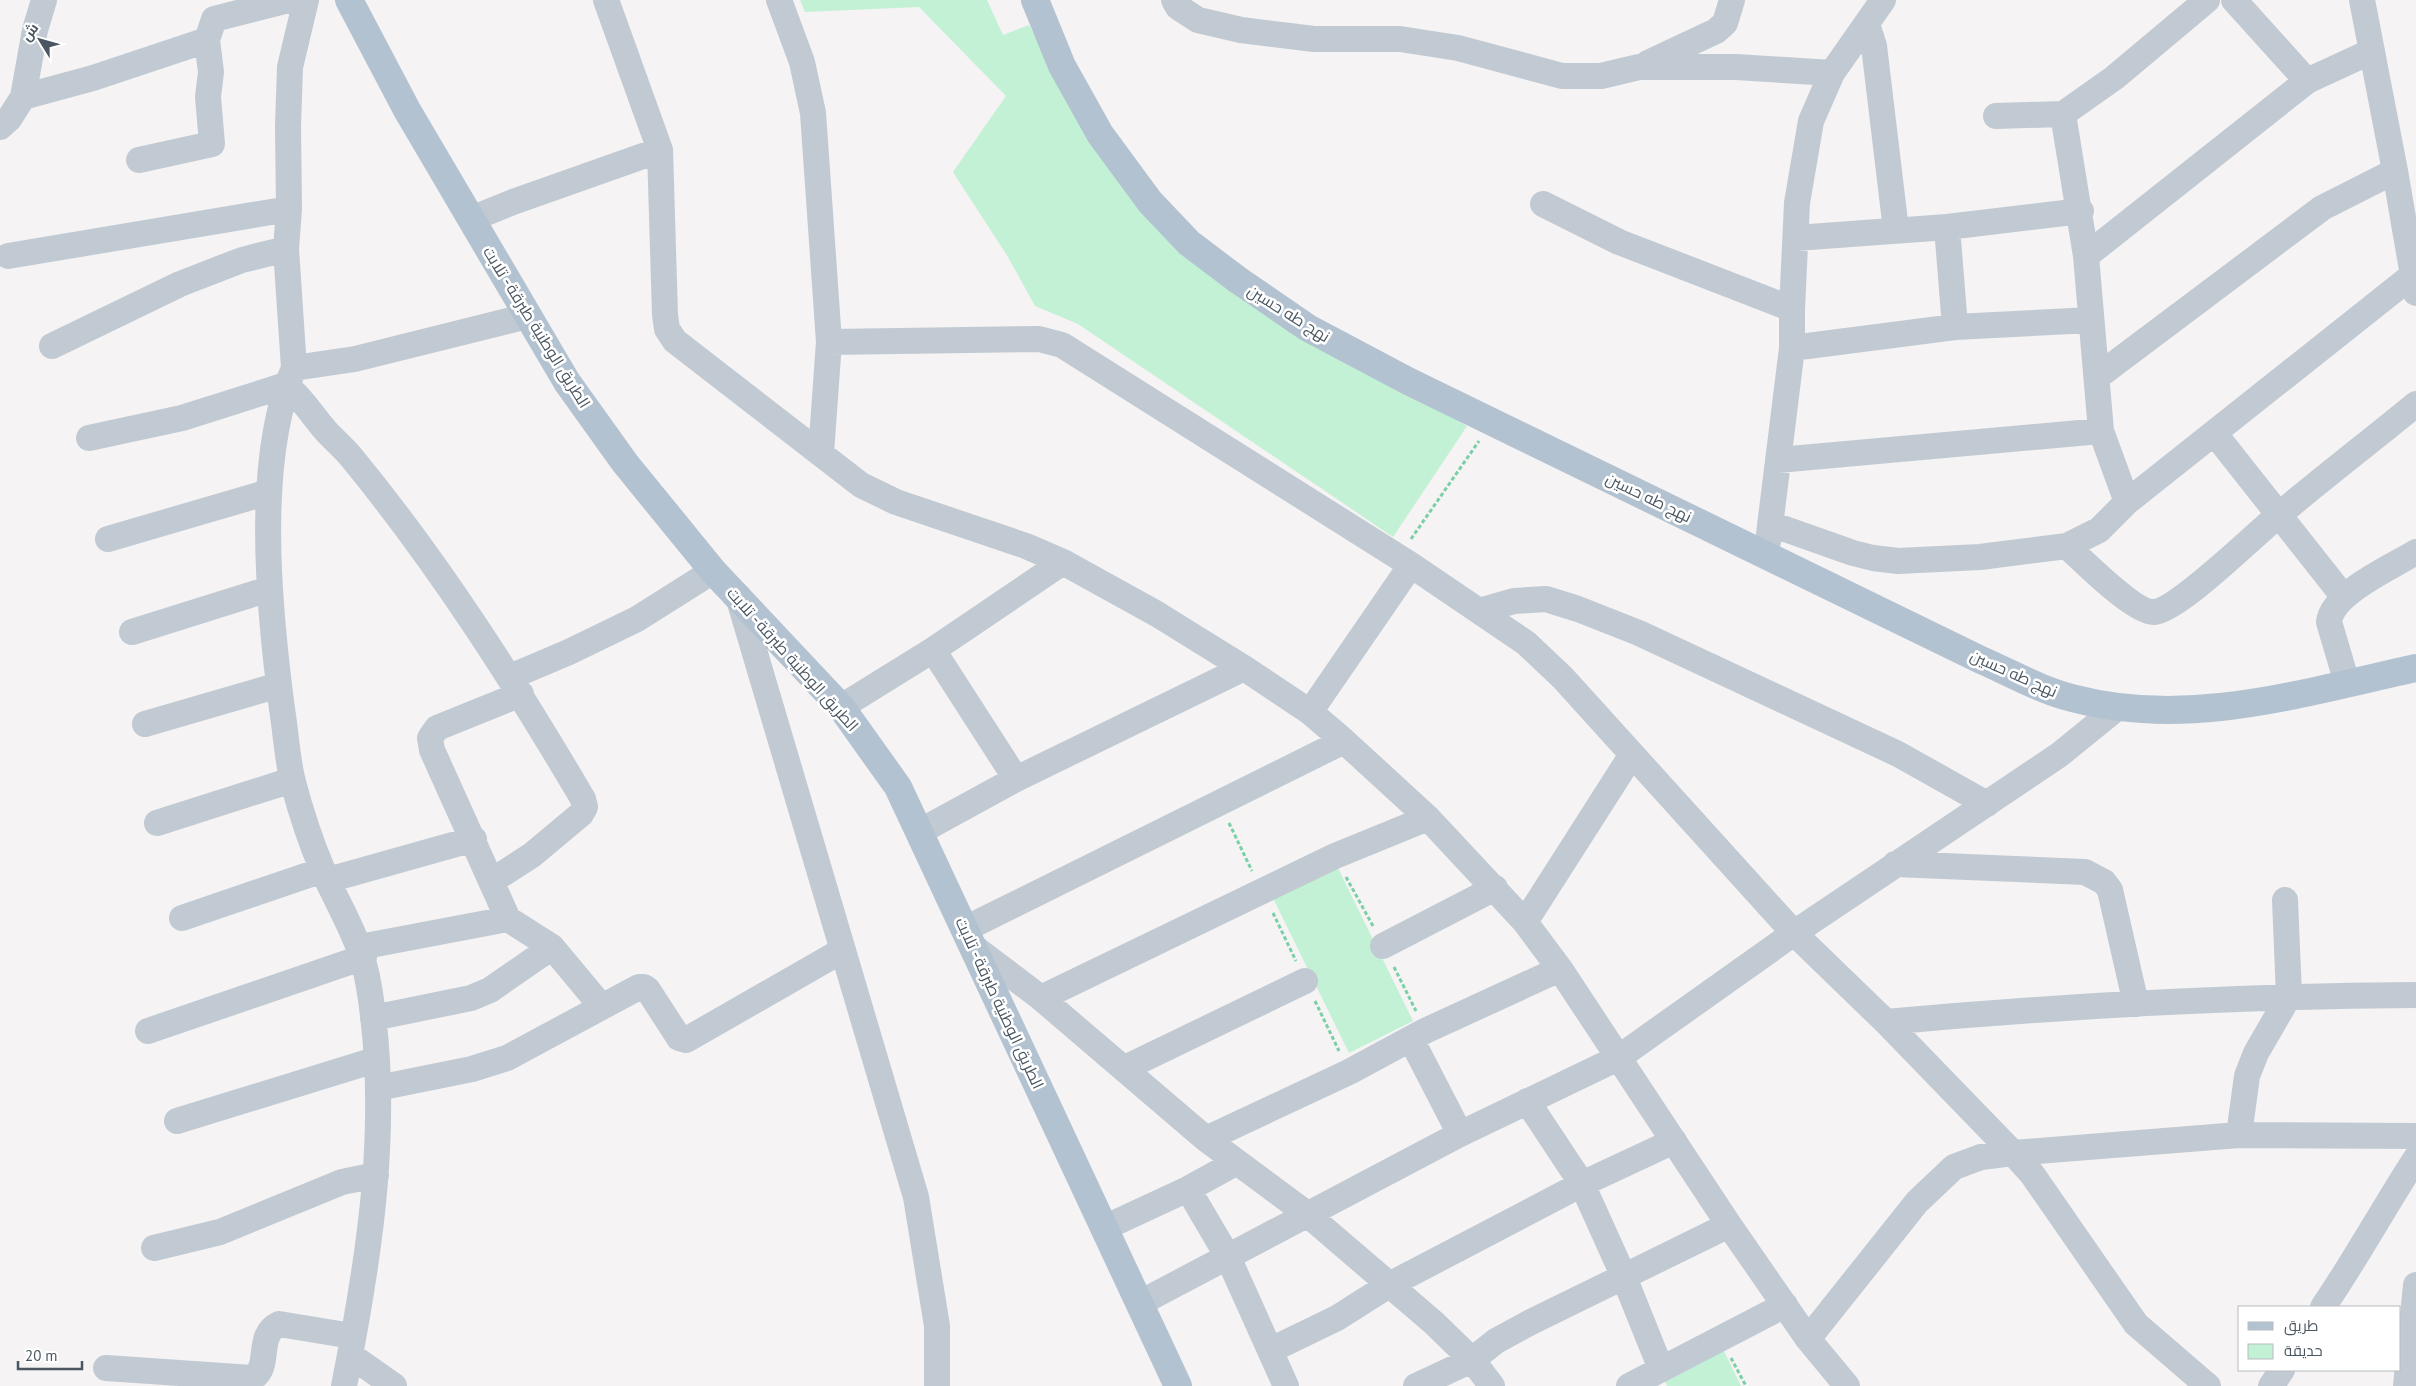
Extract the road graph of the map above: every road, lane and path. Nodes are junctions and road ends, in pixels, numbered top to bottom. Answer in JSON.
{"nodes":[{"id":1,"x":44,"y":0,"type":"edge"},
{"id":2,"x":289,"y":0,"type":"edge"},
{"id":3,"x":306,"y":0,"type":"edge"},
{"id":4,"x":606,"y":0,"type":"edge"},
{"id":5,"x":779,"y":0,"type":"edge"},
{"id":6,"x":1035,"y":0,"type":"edge"},
{"id":7,"x":1174,"y":0,"type":"edge"},
{"id":8,"x":1732,"y":0,"type":"edge"},
{"id":9,"x":1883,"y":0,"type":"edge"},
{"id":10,"x":2207,"y":0,"type":"edge"},
{"id":11,"x":2234,"y":0,"type":"edge"},
{"id":12,"x":2362,"y":0,"type":"edge"},
{"id":13,"x":356,"y":5,"type":"edge"},
{"id":14,"x":210,"y":20,"type":"edge"},
{"id":15,"x":1868,"y":24,"type":"junction"},
{"id":16,"x":2372,"y":51,"type":"junction"},
{"id":17,"x":1639,"y":67,"type":"junction"},
{"id":18,"x":1832,"y":73,"type":"junction"},
{"id":19,"x":2307,"y":80,"type":"junction"},
{"id":20,"x":23,"y":97,"type":"junction"},
{"id":21,"x":2063,"y":114,"type":"junction"},
{"id":22,"x":1996,"y":116,"type":"dead end"},
{"id":23,"x":0,"y":127,"type":"edge"},
{"id":24,"x":660,"y":150,"type":"junction"},
{"id":25,"x":139,"y":160,"type":"dead end"},
{"id":26,"x":2395,"y":170,"type":"junction"},
{"id":27,"x":1543,"y":204,"type":"dead end"},
{"id":28,"x":289,"y":209,"type":"junction"},
{"id":29,"x":2081,"y":211,"type":"junction"},
{"id":30,"x":471,"y":219,"type":"junction"},
{"id":31,"x":1947,"y":227,"type":"junction"},
{"id":32,"x":1896,"y":230,"type":"junction"},
{"id":33,"x":1796,"y":238,"type":"junction"},
{"id":34,"x":286,"y":249,"type":"junction"},
{"id":35,"x":8,"y":256,"type":"dead end"},
{"id":36,"x":2086,"y":256,"type":"junction"},
{"id":37,"x":2414,"y":284,"type":"edge"},
{"id":38,"x":1792,"y":310,"type":"junction"},
{"id":39,"x":528,"y":316,"type":"junction"},
{"id":40,"x":2091,"y":320,"type":"junction"},
{"id":41,"x":1954,"y":327,"type":"junction"},
{"id":42,"x":830,"y":342,"type":"junction"},
{"id":43,"x":52,"y":346,"type":"dead end"},
{"id":44,"x":1792,"y":348,"type":"junction"},
{"id":45,"x":290,"y":377,"type":"junction"},
{"id":46,"x":2097,"y":378,"type":"junction"},
{"id":47,"x":2416,"y":404,"type":"edge"},
{"id":48,"x":1493,"y":421,"type":"junction"},
{"id":49,"x":2102,"y":431,"type":"junction"},
{"id":50,"x":2215,"y":434,"type":"junction"},
{"id":51,"x":89,"y":438,"type":"dead end"},
{"id":52,"x":821,"y":453,"type":"junction"},
{"id":53,"x":1778,"y":460,"type":"junction"},
{"id":54,"x":269,"y":492,"type":"junction"},
{"id":55,"x":2127,"y":502,"type":"junction"},
{"id":56,"x":2279,"y":514,"type":"junction"},
{"id":57,"x":1771,"y":524,"type":"junction"},
{"id":58,"x":108,"y":539,"type":"dead end"},
{"id":59,"x":2067,"y":546,"type":"junction"},
{"id":60,"x":2416,"y":552,"type":"edge"},
{"id":61,"x":1766,"y":555,"type":"junction"},
{"id":62,"x":1404,"y":561,"type":"junction"},
{"id":63,"x":1063,"y":562,"type":"junction"},
{"id":64,"x":713,"y":571,"type":"junction"},
{"id":65,"x":269,"y":589,"type":"junction"},
{"id":66,"x":738,"y":596,"type":"junction"},
{"id":67,"x":2343,"y":596,"type":"junction"},
{"id":68,"x":1479,"y":610,"type":"junction"},
{"id":69,"x":132,"y":632,"type":"dead end"},
{"id":70,"x":934,"y":650,"type":"junction"},
{"id":71,"x":1244,"y":668,"type":"junction"},
{"id":72,"x":2416,"y":668,"type":"edge"},
{"id":73,"x":2347,"y":683,"type":"junction"},
{"id":74,"x":279,"y":685,"type":"junction"},
{"id":75,"x":516,"y":685,"type":"junction"},
{"id":76,"x":841,"y":707,"type":"junction"},
{"id":77,"x":2117,"y":708,"type":"junction"},
{"id":78,"x":1310,"y":712,"type":"junction"},
{"id":79,"x":145,"y":724,"type":"dead end"},
{"id":80,"x":1344,"y":740,"type":"junction"},
{"id":81,"x":1631,"y":756,"type":"junction"},
{"id":82,"x":1016,"y":778,"type":"junction"},
{"id":83,"x":292,"y":780,"type":"junction"},
{"id":84,"x":1220,"y":804,"type":"junction"},
{"id":85,"x":1987,"y":804,"type":"junction"},
{"id":86,"x":1428,"y":818,"type":"junction"},
{"id":87,"x":157,"y":823,"type":"dead end"},
{"id":88,"x":919,"y":832,"type":"junction"},
{"id":89,"x":474,"y":839,"type":"junction"},
{"id":90,"x":1895,"y":864,"type":"junction"},
{"id":91,"x":326,"y":875,"type":"junction"},
{"id":92,"x":492,"y":880,"type":"junction"},
{"id":93,"x":1495,"y":888,"type":"junction"},
{"id":94,"x":1262,"y":892,"type":"junction"},
{"id":95,"x":2285,"y":900,"type":"dead end"},
{"id":96,"x":182,"y":918,"type":"dead end"},
{"id":97,"x":508,"y":919,"type":"junction"},
{"id":98,"x":1525,"y":922,"type":"junction"},
{"id":99,"x":1794,"y":933,"type":"junction"},
{"id":100,"x":970,"y":938,"type":"junction"},
{"id":101,"x":1383,"y":946,"type":"dead end"},
{"id":102,"x":552,"y":948,"type":"junction"},
{"id":103,"x":843,"y":950,"type":"junction"},
{"id":104,"x":362,"y":952,"type":"junction"},
{"id":105,"x":1560,"y":969,"type":"junction"},
{"id":106,"x":1305,"y":981,"type":"junction"},
{"id":107,"x":2416,"y":995,"type":"edge"},
{"id":108,"x":2289,"y":996,"type":"junction"},
{"id":109,"x":1041,"y":998,"type":"junction"},
{"id":110,"x":2136,"y":1004,"type":"junction"},
{"id":111,"x":602,"y":1007,"type":"junction"},
{"id":112,"x":373,"y":1018,"type":"junction"},
{"id":113,"x":1886,"y":1022,"type":"junction"},
{"id":114,"x":148,"y":1031,"type":"dead end"},
{"id":115,"x":1411,"y":1039,"type":"junction"},
{"id":116,"x":1618,"y":1058,"type":"junction"},
{"id":117,"x":375,"y":1060,"type":"junction"},
{"id":118,"x":1125,"y":1068,"type":"junction"},
{"id":119,"x":1349,"y":1072,"type":"junction"},
{"id":120,"x":378,"y":1088,"type":"junction"},
{"id":121,"x":1527,"y":1101,"type":"junction"},
{"id":122,"x":177,"y":1121,"type":"dead end"},
{"id":123,"x":1460,"y":1134,"type":"junction"},
{"id":124,"x":2239,"y":1135,"type":"junction"},
{"id":125,"x":2416,"y":1136,"type":"edge"},
{"id":126,"x":1206,"y":1140,"type":"junction"},
{"id":127,"x":1674,"y":1141,"type":"junction"},
{"id":128,"x":2013,"y":1153,"type":"junction"},
{"id":129,"x":2416,"y":1158,"type":"edge"},
{"id":130,"x":1237,"y":1162,"type":"junction"},
{"id":131,"x":376,"y":1175,"type":"junction"},
{"id":132,"x":1582,"y":1184,"type":"junction"},
{"id":133,"x":1188,"y":1189,"type":"junction"},
{"id":134,"x":1307,"y":1214,"type":"junction"},
{"id":135,"x":1729,"y":1225,"type":"junction"},
{"id":136,"x":1104,"y":1228,"type":"junction"},
{"id":137,"x":154,"y":1248,"type":"dead end"},
{"id":138,"x":1228,"y":1257,"type":"junction"},
{"id":139,"x":1624,"y":1277,"type":"junction"},
{"id":140,"x":1389,"y":1285,"type":"junction"},
{"id":141,"x":2416,"y":1285,"type":"edge"},
{"id":142,"x":1140,"y":1303,"type":"junction"},
{"id":143,"x":1785,"y":1305,"type":"junction"},
{"id":144,"x":2324,"y":1306,"type":"edge"},
{"id":145,"x":1721,"y":1339,"type":"junction"},
{"id":146,"x":1808,"y":1339,"type":"junction"},
{"id":147,"x":351,"y":1346,"type":"junction"},
{"id":148,"x":1271,"y":1350,"type":"junction"},
{"id":149,"x":1472,"y":1360,"type":"junction"},
{"id":150,"x":106,"y":1368,"type":"dead end"},
{"id":151,"x":1661,"y":1369,"type":"junction"},
{"id":152,"x":2281,"y":1371,"type":"edge"},
{"id":153,"x":1842,"y":1385,"type":"edge"},
{"id":154,"x":344,"y":1386,"type":"edge"},
{"id":155,"x":394,"y":1386,"type":"edge"},
{"id":156,"x":937,"y":1386,"type":"edge"},
{"id":157,"x":1178,"y":1386,"type":"edge"},
{"id":158,"x":1286,"y":1386,"type":"edge"},
{"id":159,"x":1416,"y":1386,"type":"edge"},
{"id":160,"x":1492,"y":1386,"type":"edge"},
{"id":161,"x":1630,"y":1386,"type":"edge"},
{"id":162,"x":1746,"y":1386,"type":"edge"},
{"id":163,"x":2208,"y":1386,"type":"edge"},
{"id":164,"x":2271,"y":1386,"type":"edge"},
{"id":165,"x":2406,"y":1386,"type":"edge"}],
"edges":[{"from":1,"to":20,"type":"street"},
{"from":2,"to":14,"type":"street"},
{"from":3,"to":28,"type":"street"},
{"from":4,"to":24,"type":"street"},
{"from":5,"to":42,"type":"street"},
{"from":6,"to":48,"type":"main road","name":"نهج طه حسين"},
{"from":7,"to":17,"type":"street"},
{"from":8,"to":17,"type":"street"},
{"from":9,"to":15,"type":"street"},
{"from":10,"to":21,"type":"street"},
{"from":11,"to":19,"type":"street"},
{"from":12,"to":16,"type":"street"},
{"from":13,"to":30,"type":"main road","name":"الطريق الوطنية طبرقة - تلابت"},
{"from":14,"to":20,"type":"street"},
{"from":14,"to":25,"type":"street"},
{"from":15,"to":18,"type":"street"},
{"from":15,"to":32,"type":"street"},
{"from":16,"to":19,"type":"street"},
{"from":16,"to":26,"type":"street"},
{"from":17,"to":18,"type":"street"},
{"from":18,"to":33,"type":"street"},
{"from":19,"to":36,"type":"street"},
{"from":20,"to":23,"type":"street"},
{"from":21,"to":22,"type":"street"},
{"from":21,"to":29,"type":"street"},
{"from":24,"to":30,"type":"street"},
{"from":24,"to":52,"type":"street"},
{"from":26,"to":37,"type":"street"},
{"from":26,"to":46,"type":"street"},
{"from":27,"to":38,"type":"street"},
{"from":28,"to":34,"type":"street"},
{"from":28,"to":35,"type":"street"},
{"from":29,"to":31,"type":"street"},
{"from":29,"to":36,"type":"street"},
{"from":30,"to":39,"type":"main road","name":"الطريق الوطنية طبرقة - تلابت"},
{"from":31,"to":32,"type":"street"},
{"from":31,"to":41,"type":"street"},
{"from":32,"to":33,"type":"street"},
{"from":33,"to":38,"type":"street"},
{"from":34,"to":43,"type":"street"},
{"from":34,"to":45,"type":"street"},
{"from":36,"to":40,"type":"street"},
{"from":37,"to":50,"type":"street"},
{"from":38,"to":44,"type":"street"},
{"from":39,"to":45,"type":"street"},
{"from":39,"to":64,"type":"main road","name":"الطريق الوطنية طبرقة - تلابت"},
{"from":40,"to":41,"type":"street"},
{"from":40,"to":46,"type":"street"},
{"from":41,"to":44,"type":"street"},
{"from":42,"to":52,"type":"street"},
{"from":42,"to":62,"type":"street"},
{"from":44,"to":53,"type":"street"},
{"from":45,"to":51,"type":"street"},
{"from":45,"to":54,"type":"street"},
{"from":45,"to":75,"type":"street"},
{"from":46,"to":49,"type":"street"},
{"from":47,"to":56,"type":"street"},
{"from":48,"to":61,"type":"main road","name":"نهج طه حسين"},
{"from":48,"to":62,"type":"path"},
{"from":49,"to":53,"type":"street"},
{"from":49,"to":55,"type":"street"},
{"from":50,"to":55,"type":"street"},
{"from":50,"to":56,"type":"street"},
{"from":52,"to":63,"type":"street"},
{"from":53,"to":57,"type":"street"},
{"from":54,"to":58,"type":"street"},
{"from":54,"to":65,"type":"street"},
{"from":55,"to":59,"type":"street"},
{"from":56,"to":59,"type":"street"},
{"from":56,"to":67,"type":"street"},
{"from":57,"to":59,"type":"street"},
{"from":57,"to":61,"type":"street"},
{"from":60,"to":67,"type":"street"},
{"from":61,"to":77,"type":"main road","name":"نهج طه حسين"},
{"from":62,"to":68,"type":"street"},
{"from":62,"to":78,"type":"street"},
{"from":63,"to":70,"type":"street"},
{"from":63,"to":71,"type":"street"},
{"from":64,"to":66,"type":"main road","name":"الطريق الوطنية طبرقة - تلابت"},
{"from":64,"to":75,"type":"street"},
{"from":65,"to":69,"type":"street"},
{"from":65,"to":74,"type":"street"},
{"from":66,"to":76,"type":"main road","name":"الطريق الوطنية طبرقة - تلابت"},
{"from":66,"to":103,"type":"street"},
{"from":67,"to":73,"type":"street"},
{"from":68,"to":81,"type":"street"},
{"from":68,"to":85,"type":"street"},
{"from":70,"to":76,"type":"street"},
{"from":70,"to":82,"type":"street"},
{"from":71,"to":78,"type":"street"},
{"from":71,"to":82,"type":"street"},
{"from":72,"to":73,"type":"main road","name":"نهج طه حسين"},
{"from":73,"to":77,"type":"main road","name":"نهج طه حسين"},
{"from":74,"to":79,"type":"street"},
{"from":74,"to":83,"type":"street"},
{"from":75,"to":89,"type":"street"},
{"from":75,"to":92,"type":"street"},
{"from":76,"to":88,"type":"main road","name":"الطريق الوطنية طبرقة - تلابت"},
{"from":77,"to":85,"type":"street"},
{"from":78,"to":80,"type":"street"},
{"from":80,"to":84,"type":"street"},
{"from":80,"to":86,"type":"street"},
{"from":81,"to":98,"type":"street"},
{"from":81,"to":99,"type":"street"},
{"from":82,"to":88,"type":"street"},
{"from":83,"to":87,"type":"street"},
{"from":83,"to":91,"type":"street"},
{"from":84,"to":94,"type":"path"},
{"from":84,"to":100,"type":"street"},
{"from":85,"to":90,"type":"street"},
{"from":86,"to":93,"type":"street"},
{"from":86,"to":94,"type":"street"},
{"from":88,"to":100,"type":"main road","name":"الطريق الوطنية طبرقة - تلابت"},
{"from":89,"to":91,"type":"street"},
{"from":89,"to":92,"type":"street"},
{"from":90,"to":99,"type":"street"},
{"from":90,"to":110,"type":"street"},
{"from":91,"to":96,"type":"street"},
{"from":91,"to":104,"type":"street"},
{"from":92,"to":97,"type":"street"},
{"from":93,"to":98,"type":"street"},
{"from":93,"to":101,"type":"street"},
{"from":94,"to":106,"type":"path"},
{"from":94,"to":109,"type":"street"},
{"from":95,"to":108,"type":"street"},
{"from":97,"to":102,"type":"street"},
{"from":97,"to":104,"type":"street"},
{"from":98,"to":105,"type":"street"},
{"from":99,"to":113,"type":"street"},
{"from":99,"to":116,"type":"street"},
{"from":100,"to":109,"type":"street"},
{"from":100,"to":136,"type":"main road","name":"الطريق الوطنية طبرقة - تلابت"},
{"from":102,"to":111,"type":"street"},
{"from":102,"to":112,"type":"street"},
{"from":103,"to":111,"type":"street"},
{"from":103,"to":156,"type":"street"},
{"from":104,"to":112,"type":"street"},
{"from":104,"to":114,"type":"street"},
{"from":105,"to":115,"type":"street"},
{"from":105,"to":116,"type":"street"},
{"from":106,"to":118,"type":"street"},
{"from":106,"to":119,"type":"path"},
{"from":107,"to":108,"type":"street"},
{"from":108,"to":110,"type":"street"},
{"from":108,"to":124,"type":"street"},
{"from":109,"to":118,"type":"street"},
{"from":110,"to":113,"type":"street"},
{"from":111,"to":120,"type":"street"},
{"from":112,"to":117,"type":"street"},
{"from":113,"to":128,"type":"street"},
{"from":115,"to":119,"type":"street"},
{"from":115,"to":123,"type":"street"},
{"from":116,"to":121,"type":"street"},
{"from":116,"to":127,"type":"street"},
{"from":117,"to":120,"type":"street"},
{"from":117,"to":122,"type":"street"},
{"from":118,"to":126,"type":"street"},
{"from":119,"to":126,"type":"street"},
{"from":120,"to":131,"type":"street"},
{"from":121,"to":123,"type":"street"},
{"from":121,"to":132,"type":"street"},
{"from":123,"to":134,"type":"street"},
{"from":124,"to":125,"type":"street"},
{"from":124,"to":128,"type":"street"},
{"from":126,"to":130,"type":"street"},
{"from":127,"to":132,"type":"street"},
{"from":127,"to":135,"type":"street"},
{"from":128,"to":146,"type":"street"},
{"from":128,"to":163,"type":"street"},
{"from":129,"to":144,"type":"street"},
{"from":130,"to":133,"type":"street"},
{"from":130,"to":134,"type":"street"},
{"from":131,"to":137,"type":"street"},
{"from":131,"to":147,"type":"street"},
{"from":132,"to":139,"type":"street"},
{"from":132,"to":140,"type":"street"},
{"from":133,"to":136,"type":"street"},
{"from":133,"to":138,"type":"street"},
{"from":134,"to":138,"type":"street"},
{"from":134,"to":140,"type":"street"},
{"from":135,"to":139,"type":"street"},
{"from":135,"to":143,"type":"street"},
{"from":136,"to":142,"type":"main road","name":"الطريق الوطنية طبرقة - تلابت"},
{"from":138,"to":142,"type":"street"},
{"from":138,"to":148,"type":"street"},
{"from":139,"to":149,"type":"street"},
{"from":139,"to":151,"type":"street"},
{"from":140,"to":148,"type":"street"},
{"from":140,"to":149,"type":"street"},
{"from":141,"to":165,"type":"street"},
{"from":142,"to":157,"type":"main road","name":"الطريق الوطنية طبرقة - تلابت"},
{"from":143,"to":145,"type":"street"},
{"from":143,"to":146,"type":"street"},
{"from":145,"to":151,"type":"street"},
{"from":145,"to":162,"type":"path"},
{"from":146,"to":153,"type":"street"},
{"from":147,"to":150,"type":"street"},
{"from":147,"to":154,"type":"street"},
{"from":147,"to":155,"type":"street"},
{"from":148,"to":158,"type":"street"},
{"from":149,"to":159,"type":"street"},
{"from":149,"to":160,"type":"street"},
{"from":151,"to":161,"type":"street"},
{"from":152,"to":164,"type":"street"}]}
